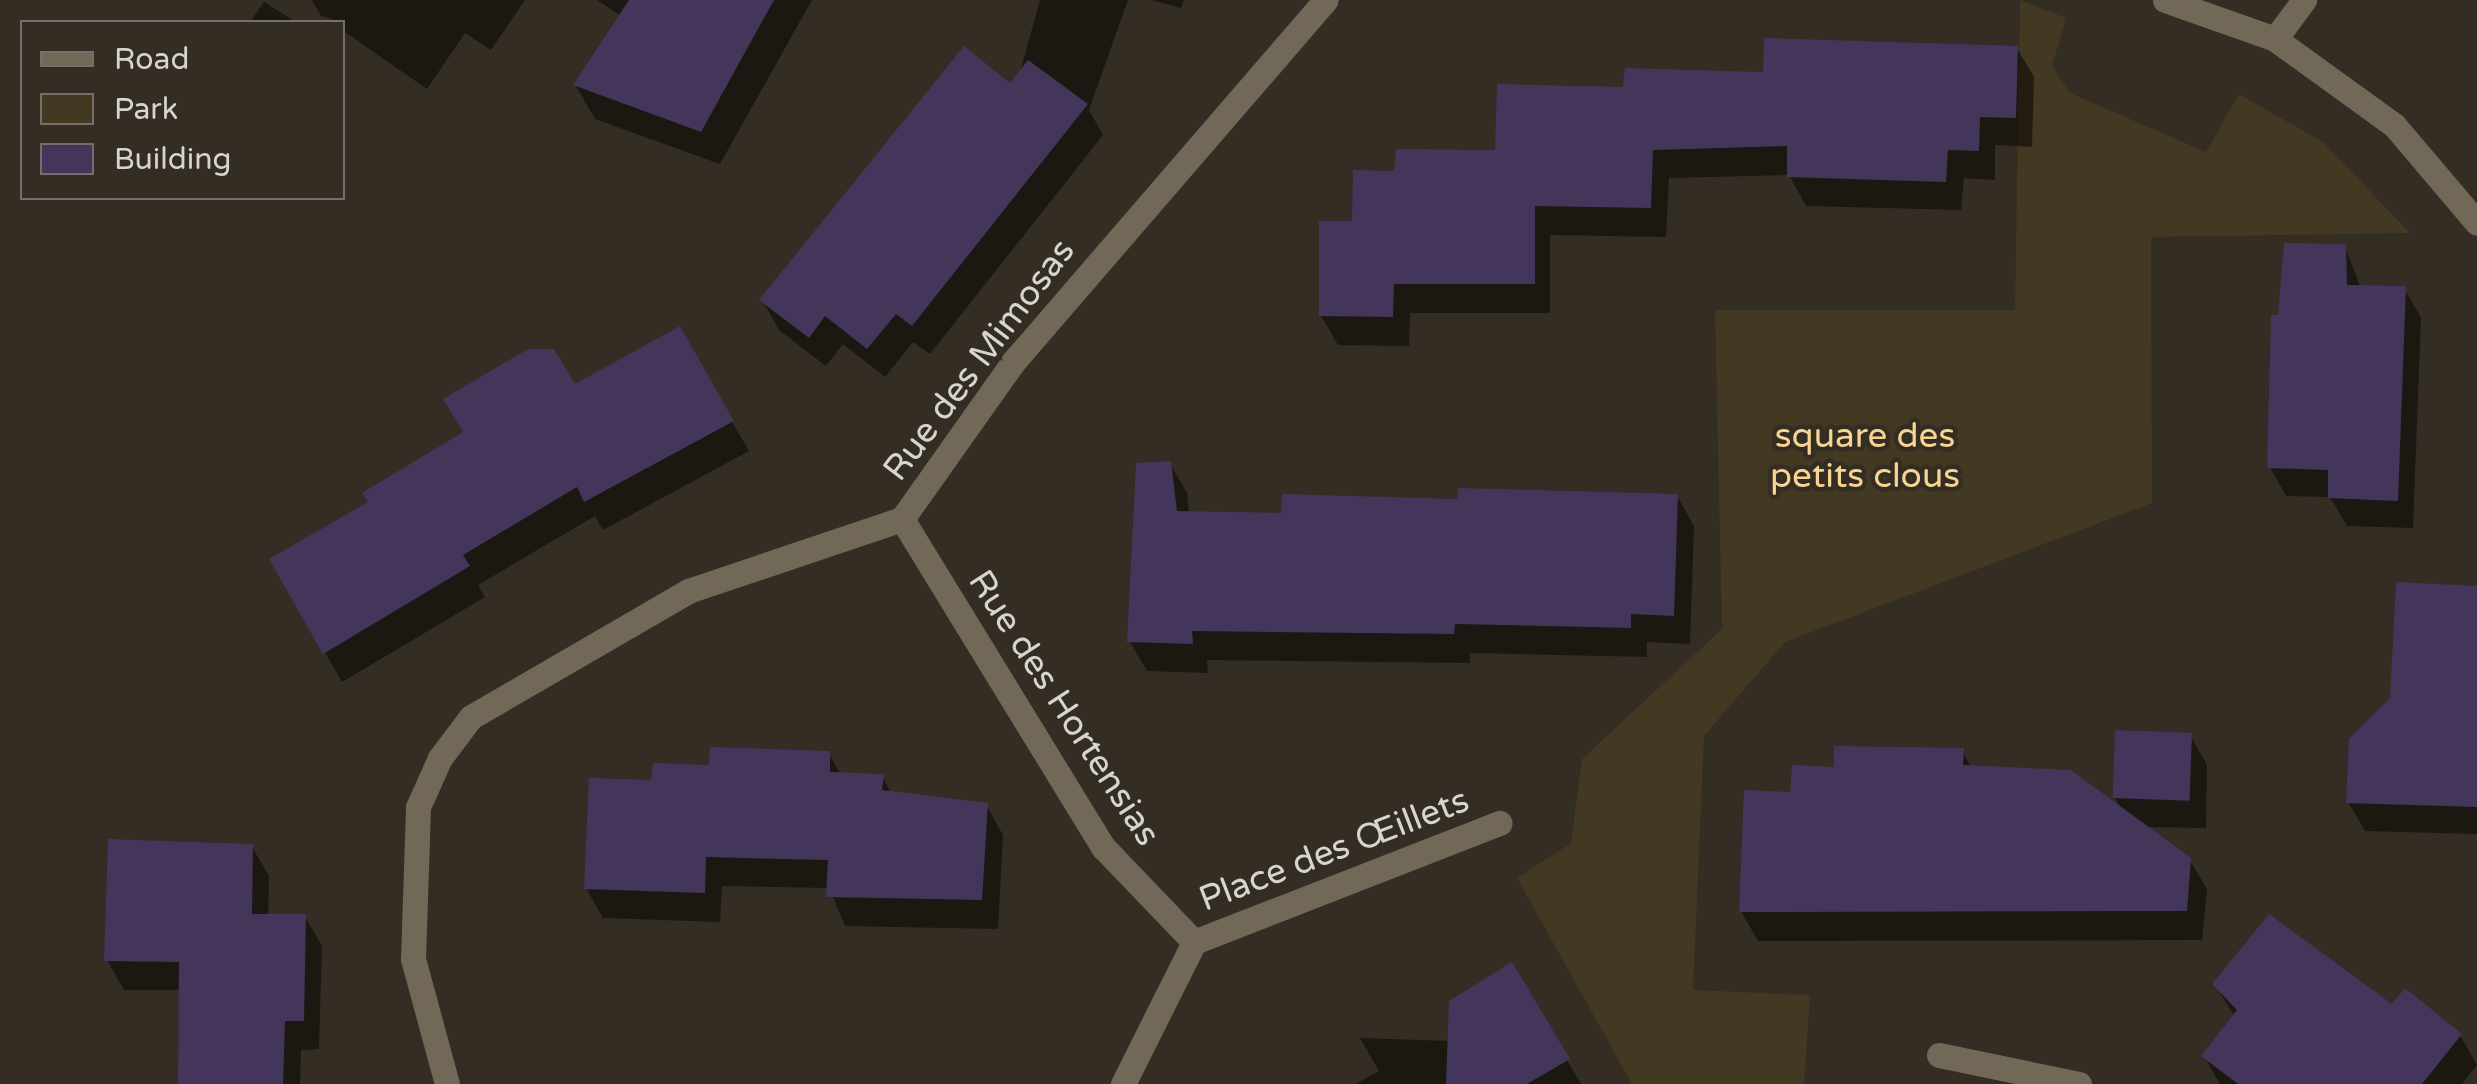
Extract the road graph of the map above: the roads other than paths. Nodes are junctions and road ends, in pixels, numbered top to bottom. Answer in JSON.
{"nodes":[{"id":1,"x":1326,"y":0,"type":"edge"},
{"id":2,"x":2165,"y":0,"type":"edge"},
{"id":3,"x":2304,"y":0,"type":"edge"},
{"id":4,"x":2275,"y":40,"type":"junction"},
{"id":5,"x":2477,"y":223,"type":"edge"},
{"id":6,"x":902,"y":519,"type":"junction"},
{"id":7,"x":1500,"y":823,"type":"dead end"},
{"id":8,"x":1194,"y":942,"type":"junction"},
{"id":9,"x":1939,"y":1055,"type":"dead end"},
{"id":10,"x":448,"y":1084,"type":"edge"},
{"id":11,"x":1123,"y":1084,"type":"edge"},
{"id":12,"x":2078,"y":1084,"type":"edge"}],
"edges":[{"from":1,"to":6,"type":"street","name":"Rue des Mimosas"},
{"from":2,"to":4,"type":"street"},
{"from":3,"to":4,"type":"street"},
{"from":4,"to":5,"type":"street"},
{"from":6,"to":8,"type":"street","name":"Rue des Hortensias"},
{"from":6,"to":10,"type":"street","name":"Rue des Mimosas"},
{"from":7,"to":8,"type":"street","name":"Place des Œillets"},
{"from":8,"to":11,"type":"street"},
{"from":9,"to":12,"type":"street"}]}
